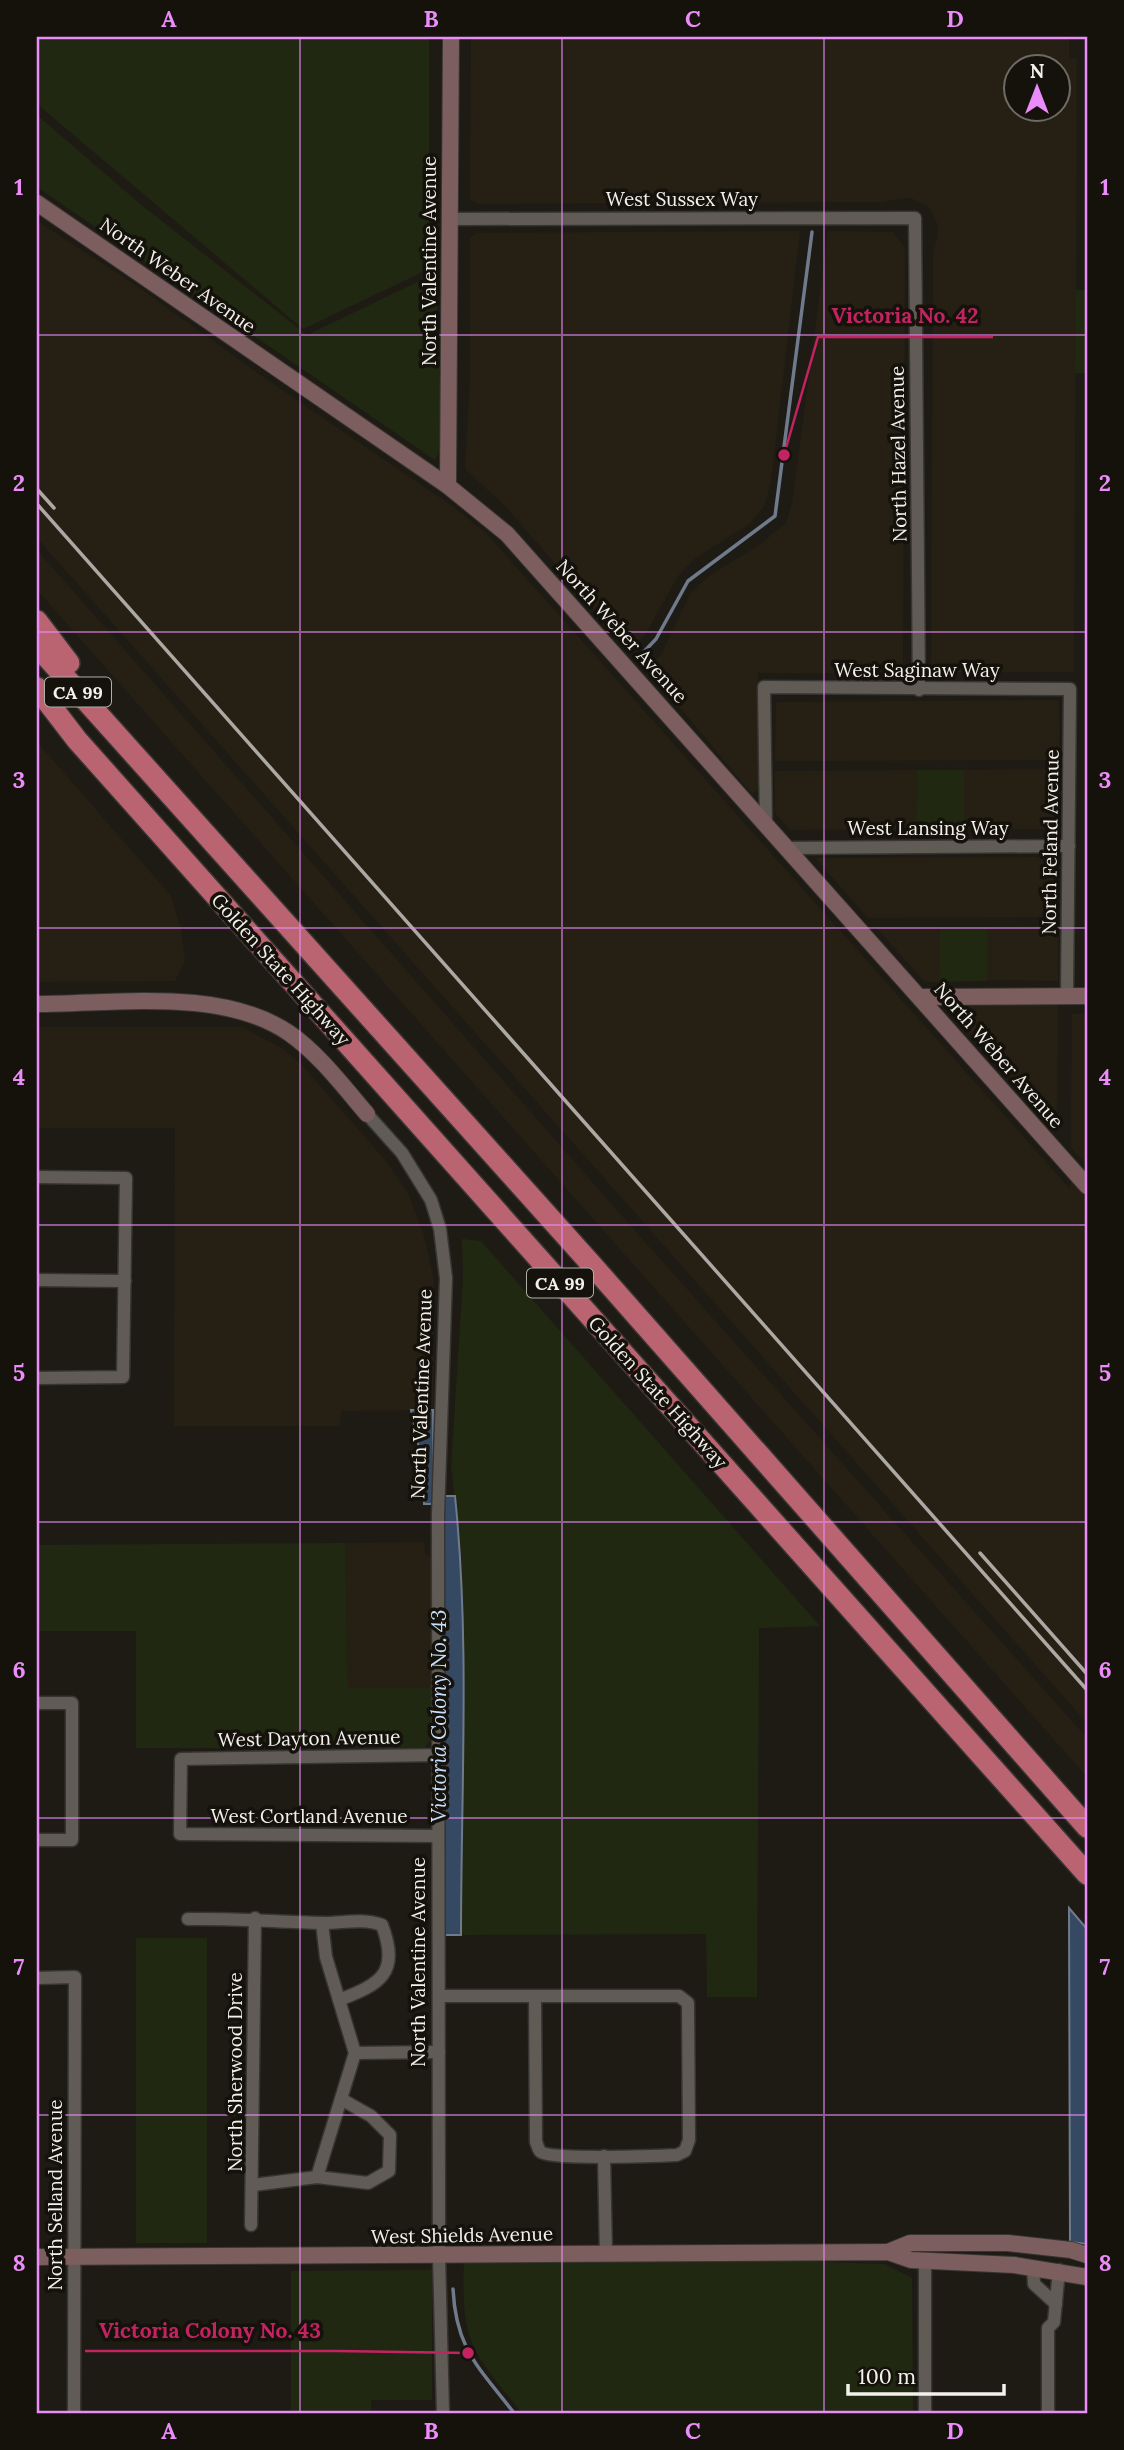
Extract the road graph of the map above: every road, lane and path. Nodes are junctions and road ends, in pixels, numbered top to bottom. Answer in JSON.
{"nodes":[{"id":1,"x":451,"y":37,"type":"edge"},
{"id":2,"x":37,"y":203,"type":"edge"},
{"id":3,"x":915,"y":218,"type":"joint"},
{"id":4,"x":450,"y":219,"type":"junction"},
{"id":5,"x":448,"y":486,"type":"junction"},
{"id":6,"x":37,"y":621,"type":"edge"},
{"id":7,"x":37,"y":646,"type":"edge"},
{"id":8,"x":37,"y":688,"type":"edge"},
{"id":9,"x":1070,"y":689,"type":"joint"},
{"id":10,"x":919,"y":690,"type":"junction"},
{"id":11,"x":37,"y":700,"type":"edge"},
{"id":12,"x":119,"y":738,"type":"junction"},
{"id":13,"x":77,"y":740,"type":"junction"},
{"id":14,"x":766,"y":825,"type":"junction"},
{"id":15,"x":1069,"y":846,"type":"junction"},
{"id":16,"x":787,"y":848,"type":"junction"},
{"id":17,"x":1067,"y":996,"type":"junction"},
{"id":18,"x":1087,"y":996,"type":"edge"},
{"id":19,"x":920,"y":997,"type":"junction"},
{"id":20,"x":37,"y":1004,"type":"edge"},
{"id":21,"x":368,"y":1114,"type":"joint"},
{"id":22,"x":37,"y":1177,"type":"edge"},
{"id":23,"x":1087,"y":1186,"type":"edge"},
{"id":24,"x":37,"y":1280,"type":"edge"},
{"id":25,"x":125,"y":1281,"type":"junction"},
{"id":26,"x":37,"y":1378,"type":"edge"},
{"id":27,"x":37,"y":1703,"type":"edge"},
{"id":28,"x":438,"y":1755,"type":"junction"},
{"id":29,"x":1087,"y":1826,"type":"edge"},
{"id":30,"x":180,"y":1834,"type":"joint"},
{"id":31,"x":438,"y":1836,"type":"junction"},
{"id":32,"x":37,"y":1840,"type":"edge"},
{"id":33,"x":1087,"y":1874,"type":"edge"},
{"id":34,"x":255,"y":1918,"type":"junction"},
{"id":35,"x":188,"y":1919,"type":"dead end"},
{"id":36,"x":322,"y":1923,"type":"junction"},
{"id":37,"x":37,"y":1978,"type":"edge"},
{"id":38,"x":439,"y":1996,"type":"junction"},
{"id":39,"x":535,"y":1996,"type":"junction"},
{"id":40,"x":339,"y":2000,"type":"junction"},
{"id":41,"x":439,"y":2052,"type":"junction"},
{"id":42,"x":355,"y":2053,"type":"junction"},
{"id":43,"x":341,"y":2099,"type":"junction"},
{"id":44,"x":604,"y":2156,"type":"junction"},
{"id":45,"x":317,"y":2177,"type":"junction"},
{"id":46,"x":253,"y":2185,"type":"junction"},
{"id":47,"x":251,"y":2225,"type":"dead end"},
{"id":48,"x":888,"y":2252,"type":"junction"},
{"id":49,"x":606,"y":2254,"type":"junction"},
{"id":50,"x":1087,"y":2255,"type":"edge"},
{"id":51,"x":439,"y":2256,"type":"junction"},
{"id":52,"x":37,"y":2257,"type":"edge"},
{"id":53,"x":75,"y":2258,"type":"junction"},
{"id":54,"x":925,"y":2260,"type":"junction"},
{"id":55,"x":1033,"y":2267,"type":"junction"},
{"id":56,"x":1059,"y":2270,"type":"junction"},
{"id":57,"x":1087,"y":2277,"type":"edge"},
{"id":58,"x":1056,"y":2304,"type":"junction"},
{"id":59,"x":74,"y":2413,"type":"edge"},
{"id":60,"x":443,"y":2413,"type":"edge"},
{"id":61,"x":925,"y":2413,"type":"edge"},
{"id":62,"x":1048,"y":2413,"type":"edge"}],
"edges":[{"from":1,"to":4,"type":"street","name":"North Valentine Avenue"},
{"from":2,"to":5,"type":"street","name":"North Weber Avenue"},
{"from":3,"to":4,"type":"street","name":"West Sussex Way"},
{"from":3,"to":10,"type":"street","name":"North Hazel Avenue"},
{"from":4,"to":5,"type":"street","name":"North Valentine Avenue"},
{"from":5,"to":14,"type":"street","name":"North Weber Avenue"},
{"from":6,"to":12,"type":"highway"},
{"from":7,"to":12,"type":"highway","name":"Golden State Highway","number":"CA 99"},
{"from":8,"to":13,"type":"highway","name":"Golden State Highway","number":"CA 99"},
{"from":9,"to":10,"type":"street","name":"West Saginaw Way"},
{"from":9,"to":15,"type":"street","name":"North Feland Avenue"},
{"from":10,"to":14,"type":"street","name":"West Saginaw Way"},
{"from":11,"to":13,"type":"highway"},
{"from":12,"to":29,"type":"highway","name":"Golden State Highway","number":"CA 99"},
{"from":13,"to":33,"type":"highway","name":"Golden State Highway","number":"CA 99"},
{"from":14,"to":16,"type":"street","name":"North Weber Avenue"},
{"from":15,"to":16,"type":"street","name":"West Lansing Way"},
{"from":15,"to":17,"type":"street","name":"North Feland Avenue"},
{"from":16,"to":19,"type":"street","name":"North Weber Avenue"},
{"from":17,"to":18,"type":"street"},
{"from":17,"to":19,"type":"street"},
{"from":19,"to":23,"type":"street","name":"North Weber Avenue"},
{"from":20,"to":21,"type":"street"},
{"from":21,"to":28,"type":"street","name":"North Valentine Avenue"},
{"from":22,"to":25,"type":"street"},
{"from":24,"to":25,"type":"street"},
{"from":25,"to":26,"type":"street"},
{"from":27,"to":32,"type":"street"},
{"from":28,"to":30,"type":"street","name":"West Dayton Avenue"},
{"from":28,"to":31,"type":"street","name":"North Valentine Avenue"},
{"from":30,"to":31,"type":"street","name":"West Cortland Avenue"},
{"from":31,"to":38,"type":"street","name":"North Valentine Avenue"},
{"from":34,"to":35,"type":"street"},
{"from":34,"to":36,"type":"street"},
{"from":34,"to":46,"type":"street","name":"North Sherwood Drive"},
{"from":36,"to":40,"type":"street"},
{"from":36,"to":40,"type":"street"},
{"from":37,"to":53,"type":"street","name":"North Selland Avenue"},
{"from":38,"to":39,"type":"street"},
{"from":38,"to":41,"type":"street","name":"North Valentine Avenue"},
{"from":39,"to":44,"type":"street"},
{"from":39,"to":44,"type":"street"},
{"from":40,"to":42,"type":"street"},
{"from":41,"to":42,"type":"street"},
{"from":41,"to":51,"type":"street","name":"North Valentine Avenue"},
{"from":42,"to":43,"type":"street"},
{"from":43,"to":45,"type":"street"},
{"from":43,"to":45,"type":"street"},
{"from":44,"to":49,"type":"street"},
{"from":45,"to":46,"type":"street"},
{"from":46,"to":47,"type":"street","name":"North Sherwood Drive"},
{"from":48,"to":49,"type":"street","name":"West Shields Avenue"},
{"from":48,"to":50,"type":"street","name":"West Shields Avenue"},
{"from":48,"to":54,"type":"street","name":"West Shields Avenue"},
{"from":49,"to":51,"type":"street","name":"West Shields Avenue"},
{"from":51,"to":53,"type":"street","name":"West Shields Avenue"},
{"from":51,"to":60,"type":"street","name":"North Valentine Avenue"},
{"from":52,"to":53,"type":"street","name":"West Shields Avenue"},
{"from":53,"to":59,"type":"street","name":"North Selland Avenue"},
{"from":54,"to":55,"type":"street","name":"West Shields Avenue"},
{"from":54,"to":61,"type":"street"},
{"from":55,"to":56,"type":"street","name":"West Shields Avenue"},
{"from":55,"to":58,"type":"street"},
{"from":56,"to":57,"type":"street","name":"West Shields Avenue"},
{"from":56,"to":58,"type":"street"},
{"from":58,"to":62,"type":"street"}]}
